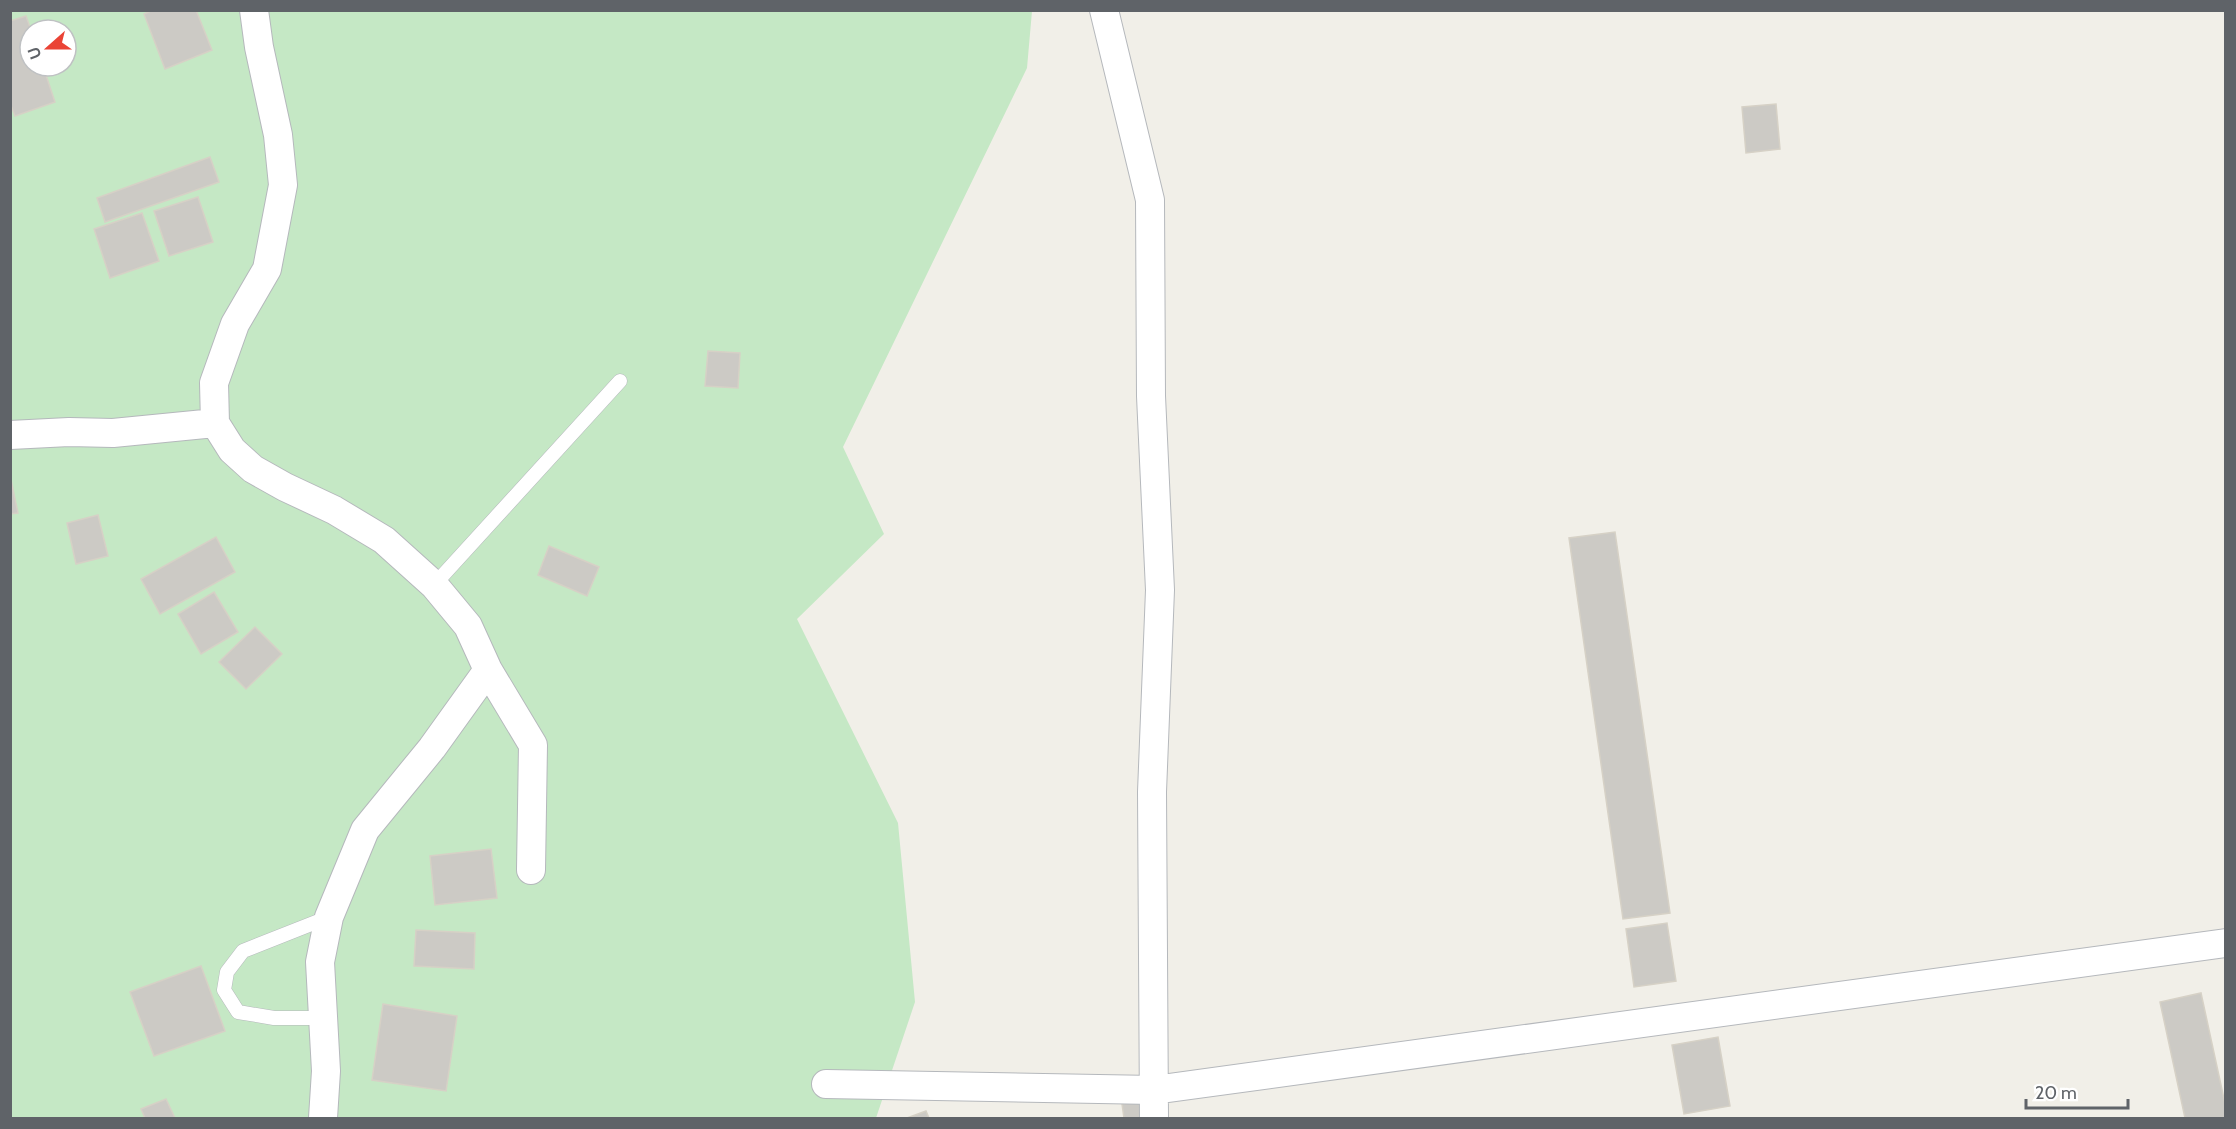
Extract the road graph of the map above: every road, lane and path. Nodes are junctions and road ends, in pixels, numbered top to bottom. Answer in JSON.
{"nodes":[{"id":1,"x":254,"y":10,"type":"edge"},
{"id":2,"x":1104,"y":10,"type":"edge"},
{"id":3,"x":620,"y":381,"type":"dead end"},
{"id":4,"x":215,"y":423,"type":"junction"},
{"id":5,"x":10,"y":435,"type":"edge"},
{"id":6,"x":434,"y":585,"type":"junction"},
{"id":7,"x":488,"y":670,"type":"junction"},
{"id":8,"x":531,"y":870,"type":"dead end"},
{"id":9,"x":329,"y":916,"type":"junction"},
{"id":10,"x":2226,"y":943,"type":"edge"},
{"id":11,"x":324,"y":1018,"type":"junction"},
{"id":12,"x":826,"y":1084,"type":"dead end"},
{"id":13,"x":1154,"y":1090,"type":"junction"},
{"id":14,"x":323,"y":1119,"type":"edge"},
{"id":15,"x":1154,"y":1119,"type":"edge"}],
"edges":[{"from":1,"to":4,"type":"street"},
{"from":2,"to":13,"type":"street"},
{"from":3,"to":6,"type":"lane"},
{"from":4,"to":5,"type":"street"},
{"from":4,"to":6,"type":"street"},
{"from":6,"to":7,"type":"street"},
{"from":7,"to":8,"type":"street"},
{"from":7,"to":9,"type":"street"},
{"from":9,"to":11,"type":"street"},
{"from":9,"to":11,"type":"lane"},
{"from":10,"to":13,"type":"street"},
{"from":11,"to":14,"type":"street"},
{"from":12,"to":13,"type":"street"},
{"from":13,"to":15,"type":"street"}]}
